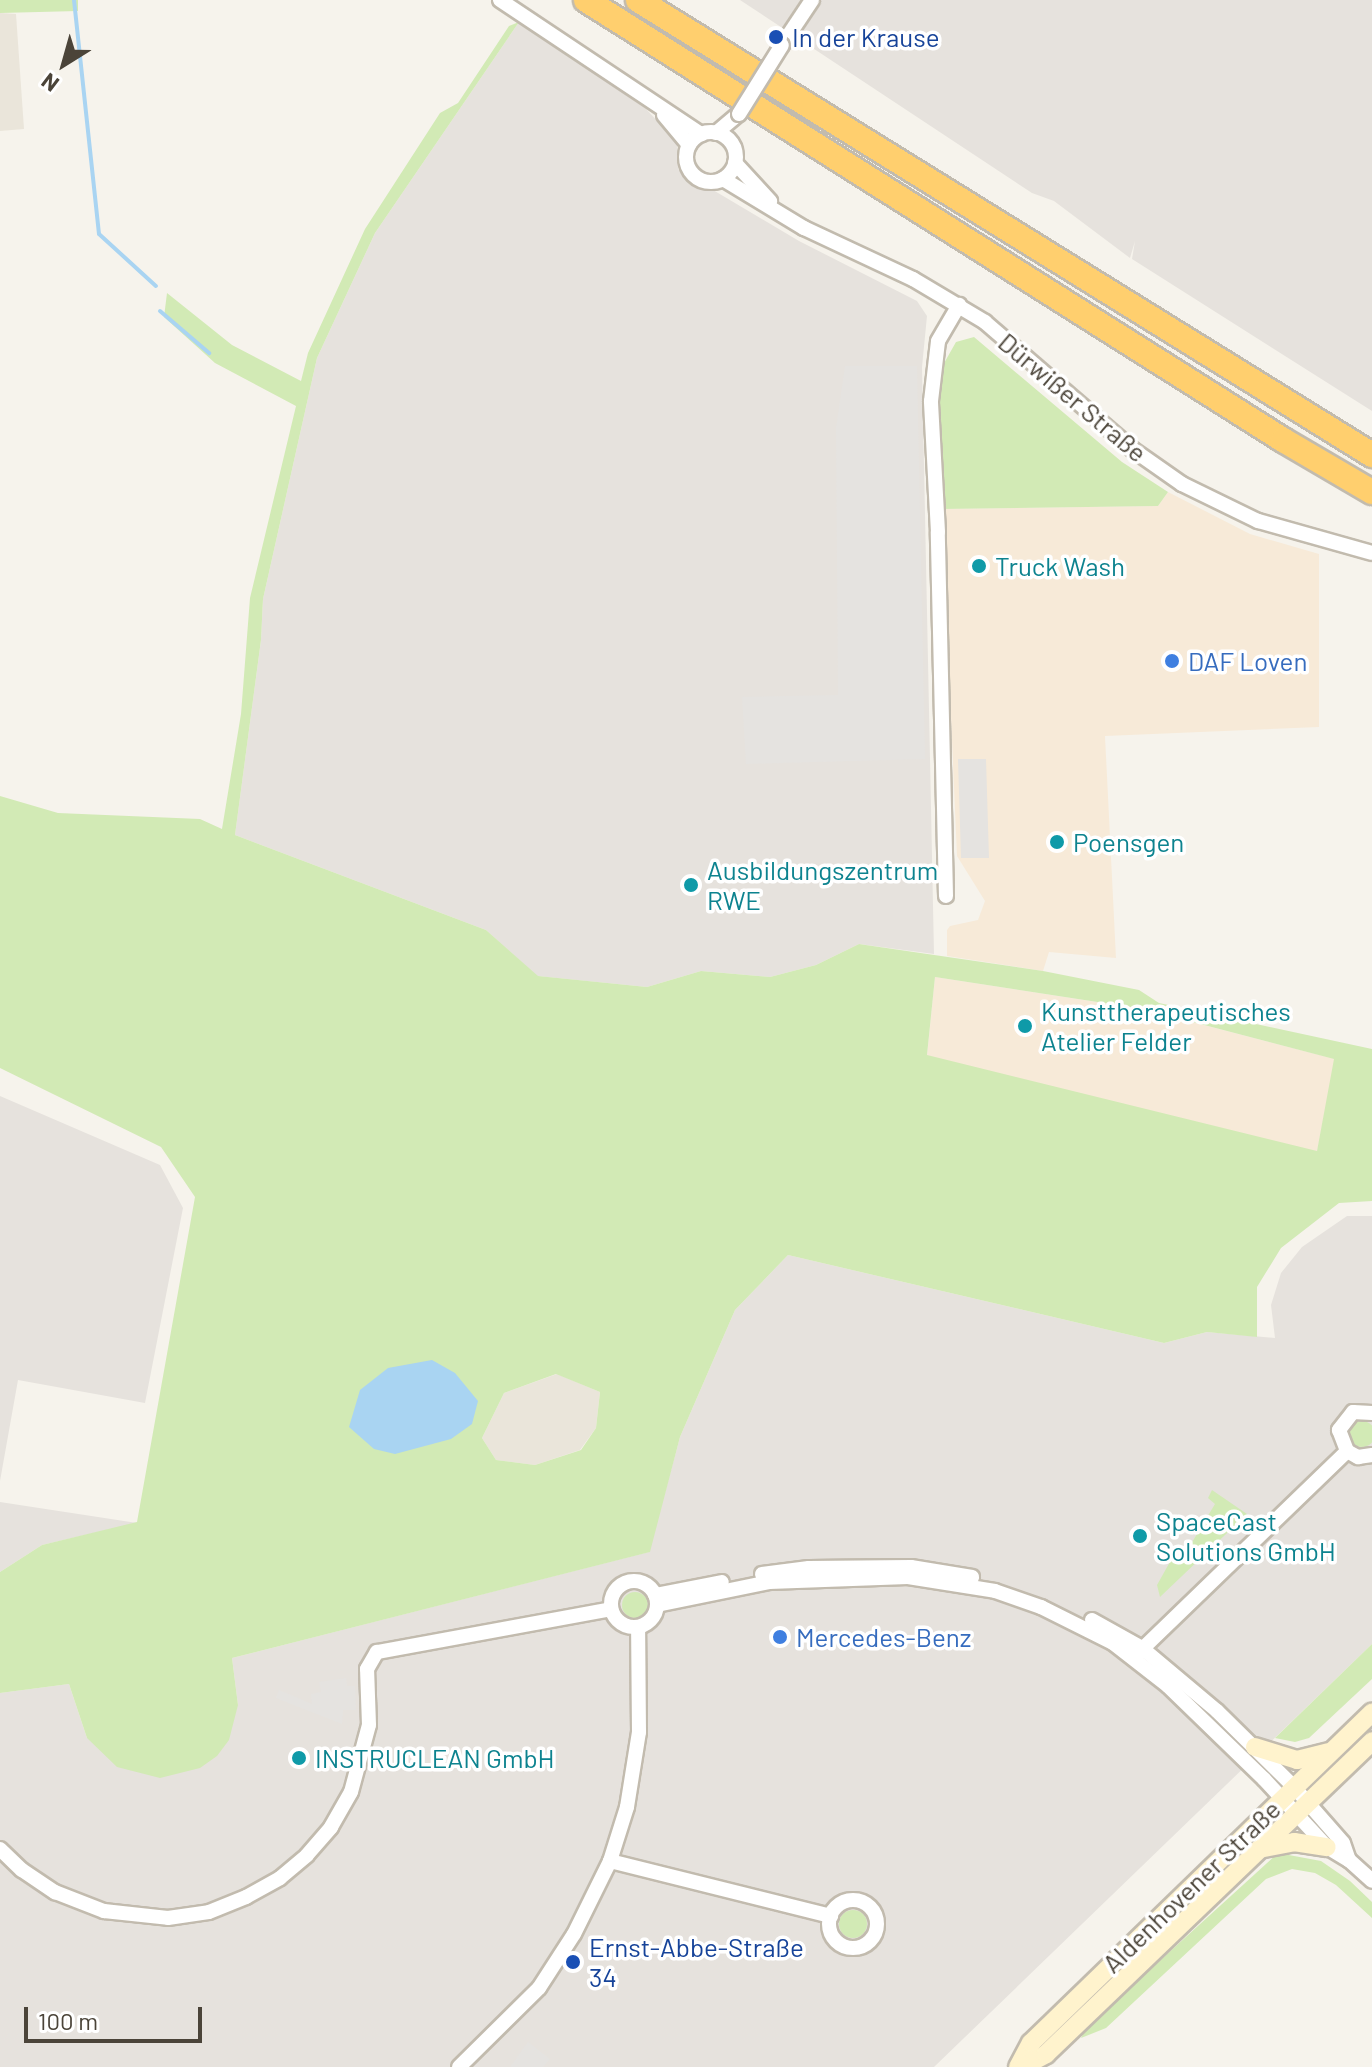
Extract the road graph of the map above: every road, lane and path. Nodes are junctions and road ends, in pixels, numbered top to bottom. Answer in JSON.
{"nodes":[{"id":1,"x":500,"y":0,"type":"edge"},
{"id":2,"x":586,"y":0,"type":"edge"},
{"id":3,"x":638,"y":0,"type":"edge"},
{"id":4,"x":812,"y":0,"type":"edge"},
{"id":5,"x":653,"y":103,"type":"junction"},
{"id":6,"x":721,"y":133,"type":"junction"},
{"id":7,"x":689,"y":145,"type":"junction"},
{"id":8,"x":735,"y":163,"type":"junction"},
{"id":9,"x":723,"y":179,"type":"junction"},
{"id":10,"x":785,"y":216,"type":"junction"},
{"id":11,"x":959,"y":305,"type":"junction"},
{"id":12,"x":1372,"y":455,"type":"edge"},
{"id":13,"x":1372,"y":492,"type":"edge"},
{"id":14,"x":1372,"y":553,"type":"edge"},
{"id":15,"x":946,"y":896,"type":"dead end"},
{"id":16,"x":1372,"y":1413,"type":"edge"},
{"id":17,"x":1347,"y":1451,"type":"junction"},
{"id":18,"x":1372,"y":1455,"type":"edge"},
{"id":19,"x":656,"y":1600,"type":"junction"},
{"id":20,"x":611,"y":1609,"type":"junction"},
{"id":21,"x":638,"y":1627,"type":"junction"},
{"id":22,"x":1137,"y":1653,"type":"junction"},
{"id":23,"x":1372,"y":1712,"type":"edge"},
{"id":24,"x":1372,"y":1741,"type":"edge"},
{"id":25,"x":1255,"y":1747,"type":"junction"},
{"id":26,"x":1330,"y":1751,"type":"junction"},
{"id":27,"x":1288,"y":1793,"type":"junction"},
{"id":28,"x":1302,"y":1809,"type":"junction"},
{"id":29,"x":1327,"y":1847,"type":"junction"},
{"id":30,"x":0,"y":1849,"type":"edge"},
{"id":31,"x":1259,"y":1849,"type":"junction"},
{"id":32,"x":1349,"y":1860,"type":"junction"},
{"id":33,"x":610,"y":1861,"type":"junction"},
{"id":34,"x":1372,"y":1881,"type":"edge"},
{"id":35,"x":831,"y":1916,"type":"dead end"},
{"id":36,"x":459,"y":2067,"type":"edge"},
{"id":37,"x":1020,"y":2067,"type":"edge"}],
"edges":[{"from":1,"to":5,"type":"street"},
{"from":2,"to":13,"type":"highway"},
{"from":3,"to":12,"type":"highway"},
{"from":4,"to":6,"type":"street","bridge":true},
{"from":5,"to":6,"type":"street"},
{"from":5,"to":7,"type":"street"},
{"from":6,"to":7,"type":"street"},
{"from":6,"to":8,"type":"street"},
{"from":7,"to":9,"type":"street"},
{"from":8,"to":9,"type":"street"},
{"from":8,"to":10,"type":"street","name":"Dürwißer Straße"},
{"from":9,"to":10,"type":"street","name":"Dürwißer Straße"},
{"from":10,"to":11,"type":"street","name":"Dürwißer Straße"},
{"from":11,"to":14,"type":"street","name":"Dürwißer Straße"},
{"from":11,"to":15,"type":"street"},
{"from":16,"to":17,"type":"street"},
{"from":17,"to":18,"type":"street"},
{"from":17,"to":22,"type":"street"},
{"from":19,"to":20,"type":"street"},
{"from":19,"to":21,"type":"street"},
{"from":19,"to":22,"type":"street"},
{"from":20,"to":21,"type":"street"},
{"from":20,"to":30,"type":"street"},
{"from":21,"to":33,"type":"street"},
{"from":22,"to":25,"type":"street"},
{"from":22,"to":27,"type":"street"},
{"from":23,"to":26,"type":"main road","name":"Aldenhovener Straße"},
{"from":24,"to":28,"type":"main road","name":"Aldenhovener Straße"},
{"from":25,"to":26,"type":"main road"},
{"from":25,"to":27,"type":"street"},
{"from":26,"to":27,"type":"main road","name":"Aldenhovener Straße"},
{"from":27,"to":28,"type":"street"},
{"from":27,"to":37,"type":"main road","name":"Aldenhovener Straße"},
{"from":28,"to":29,"type":"street"},
{"from":28,"to":31,"type":"main road","name":"Aldenhovener Straße"},
{"from":28,"to":32,"type":"street"},
{"from":29,"to":31,"type":"main road"},
{"from":29,"to":32,"type":"street"},
{"from":31,"to":37,"type":"main road","name":"Aldenhovener Straße"},
{"from":32,"to":34,"type":"street"},
{"from":33,"to":35,"type":"street"},
{"from":33,"to":36,"type":"street"}]}
